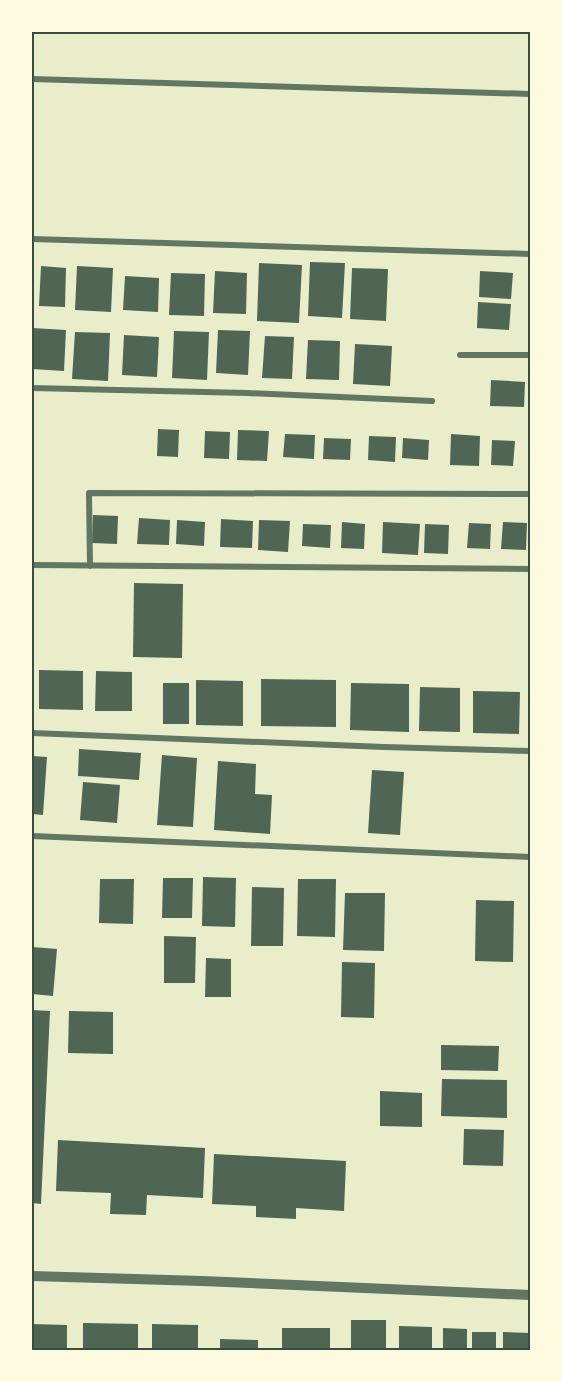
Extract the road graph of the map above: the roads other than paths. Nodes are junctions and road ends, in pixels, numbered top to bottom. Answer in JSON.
{"nodes":[{"id":1,"x":32,"y":79,"type":"edge"},
{"id":2,"x":531,"y":94,"type":"edge"},
{"id":3,"x":32,"y":239,"type":"edge"},
{"id":4,"x":531,"y":254,"type":"edge"},
{"id":5,"x":460,"y":355,"type":"dead end"},
{"id":6,"x":531,"y":355,"type":"edge"},
{"id":7,"x":32,"y":388,"type":"edge"},
{"id":8,"x":432,"y":401,"type":"dead end"},
{"id":9,"x":531,"y":494,"type":"edge"},
{"id":10,"x":32,"y":565,"type":"edge"},
{"id":11,"x":90,"y":566,"type":"junction"},
{"id":12,"x":531,"y":569,"type":"edge"},
{"id":13,"x":32,"y":733,"type":"edge"},
{"id":14,"x":531,"y":751,"type":"edge"},
{"id":15,"x":32,"y":836,"type":"edge"},
{"id":16,"x":531,"y":857,"type":"edge"},
{"id":17,"x":32,"y":1276,"type":"edge"},
{"id":18,"x":531,"y":1295,"type":"edge"}],
"edges":[{"from":1,"to":2,"type":"street"},
{"from":3,"to":4,"type":"street"},
{"from":5,"to":6,"type":"street"},
{"from":7,"to":8,"type":"street"},
{"from":9,"to":11,"type":"street"},
{"from":10,"to":11,"type":"street"},
{"from":11,"to":12,"type":"street"},
{"from":13,"to":14,"type":"street"},
{"from":15,"to":16,"type":"street"},
{"from":17,"to":18,"type":"street"}]}
